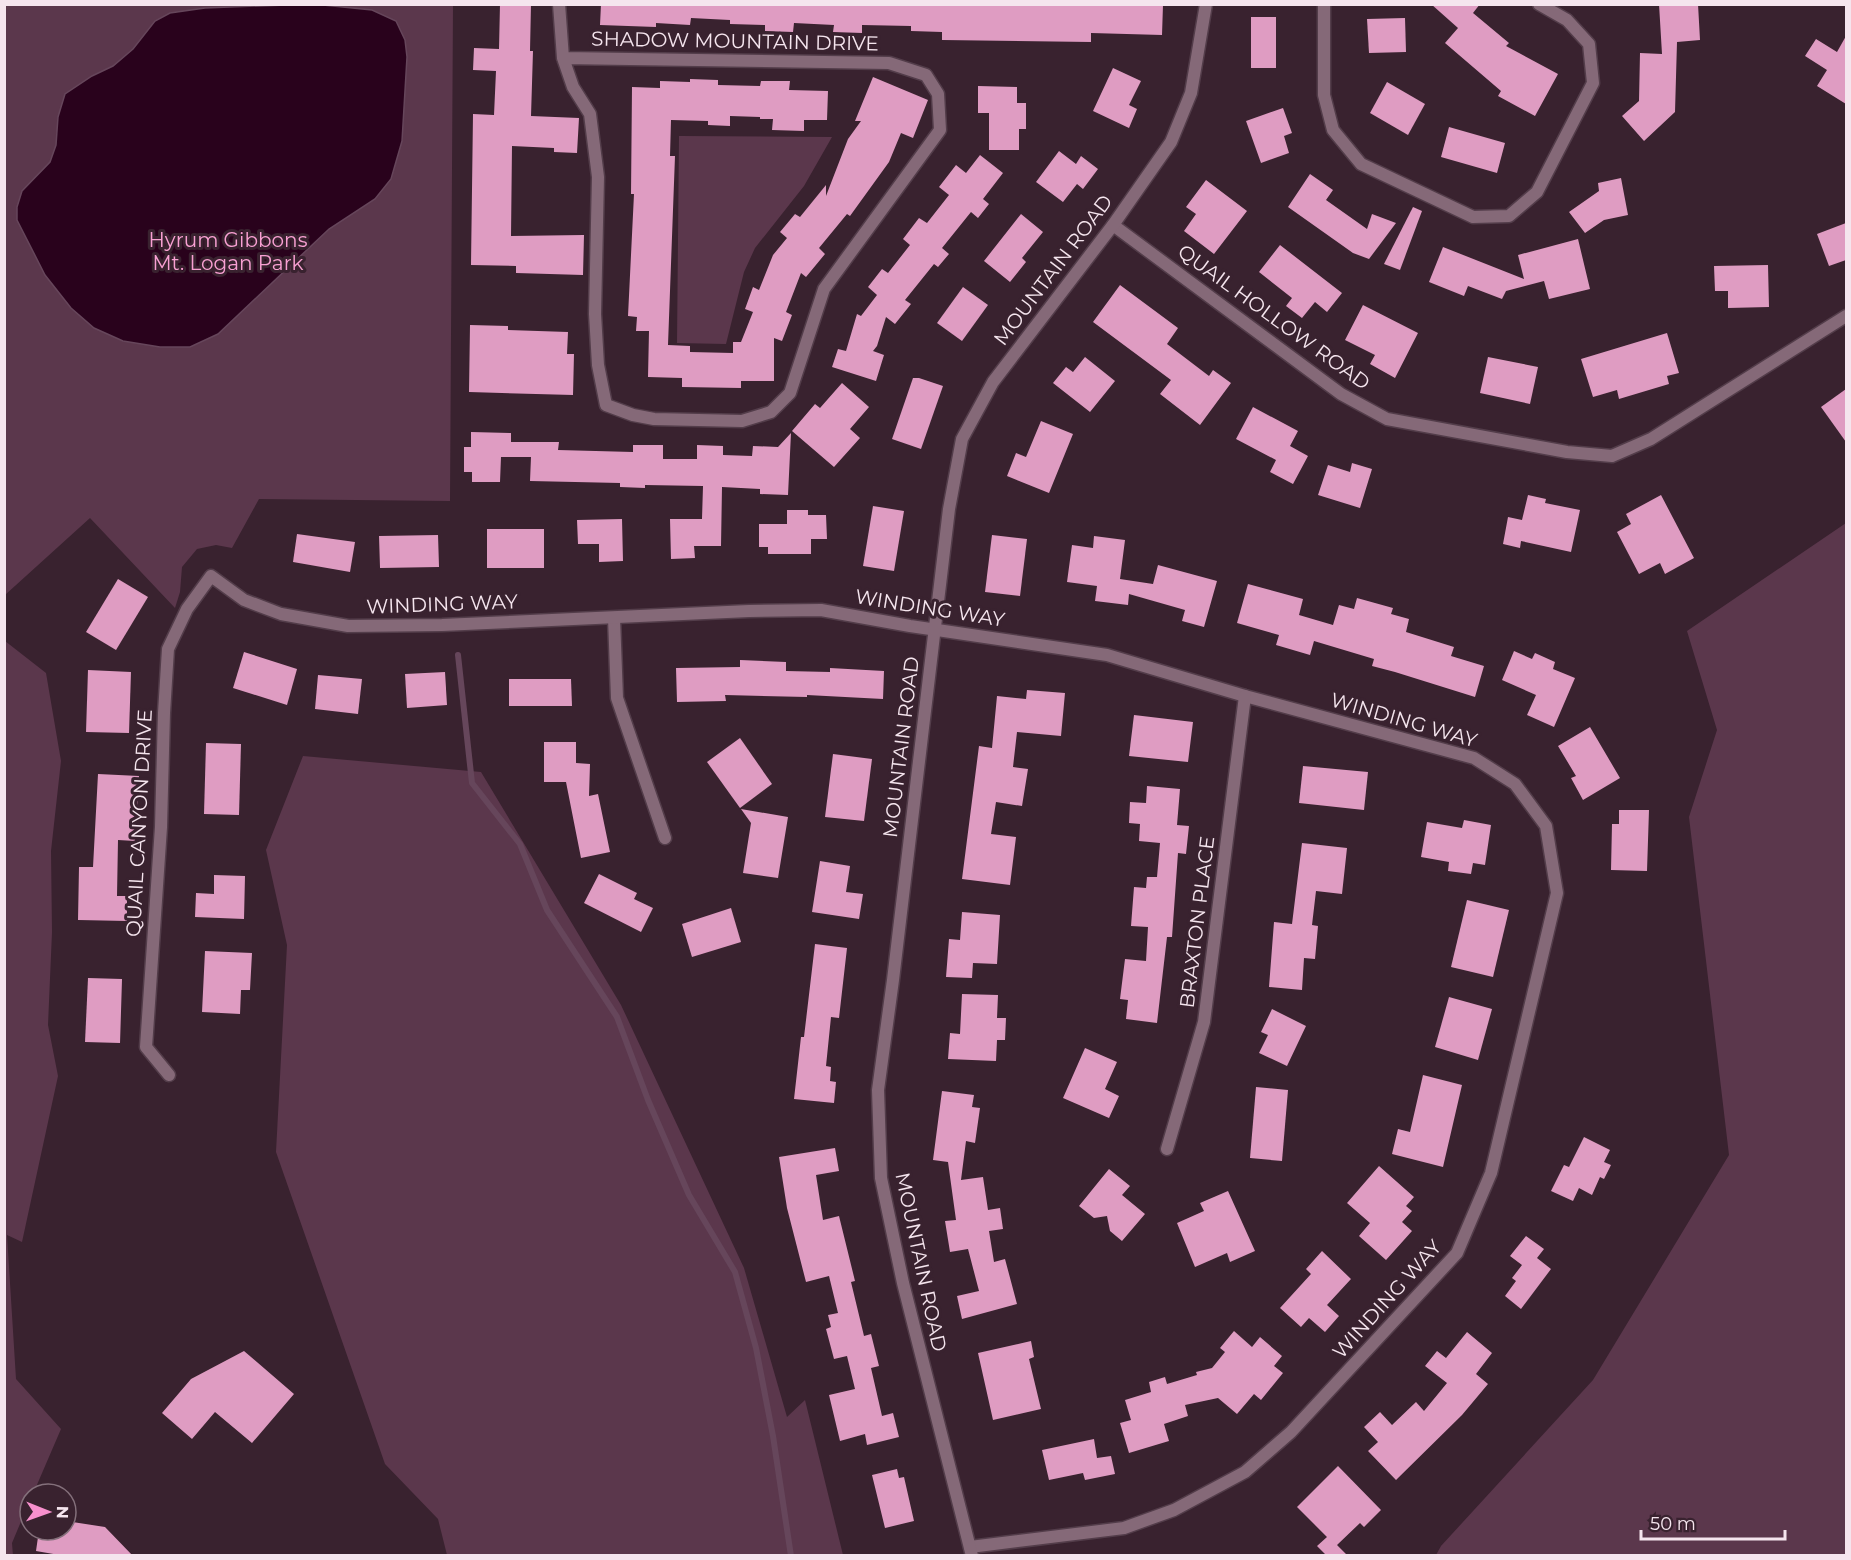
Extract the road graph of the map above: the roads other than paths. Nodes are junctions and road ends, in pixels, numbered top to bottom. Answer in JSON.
{"nodes":[{"id":1,"x":559,"y":4,"type":"edge"},
{"id":2,"x":1206,"y":4,"type":"edge"},
{"id":3,"x":1324,"y":4,"type":"edge"},
{"id":4,"x":1539,"y":4,"type":"edge"},
{"id":5,"x":563,"y":58,"type":"junction"},
{"id":6,"x":1113,"y":225,"type":"junction"},
{"id":7,"x":1846,"y":316,"type":"edge"},
{"id":8,"x":211,"y":576,"type":"joint"},
{"id":9,"x":614,"y":618,"type":"junction"},
{"id":10,"x":934,"y":630,"type":"junction"},
{"id":11,"x":1245,"y":696,"type":"junction"},
{"id":12,"x":665,"y":838,"type":"dead end"},
{"id":13,"x":169,"y":1075,"type":"dead end"},
{"id":14,"x":1167,"y":1149,"type":"dead end"},
{"id":15,"x":971,"y":1551,"type":"edge"}],
"edges":[{"from":1,"to":5,"type":"street","name":"SHADOW MOUNTAIN DRIVE"},
{"from":2,"to":6,"type":"street","name":"MOUNTAIN ROAD"},
{"from":3,"to":4,"type":"street"},
{"from":5,"to":5,"type":"street","name":"SHADOW MOUNTAIN DRIVE"},
{"from":6,"to":7,"type":"street","name":"QUAIL HOLLOW ROAD"},
{"from":6,"to":10,"type":"street","name":"MOUNTAIN ROAD"},
{"from":8,"to":9,"type":"street","name":"WINDING WAY"},
{"from":8,"to":13,"type":"street","name":"QUAIL CANYON DRIVE"},
{"from":9,"to":10,"type":"street","name":"WINDING WAY"},
{"from":9,"to":12,"type":"street"},
{"from":10,"to":11,"type":"street","name":"WINDING WAY"},
{"from":10,"to":15,"type":"street","name":"MOUNTAIN ROAD"},
{"from":11,"to":14,"type":"street","name":"BRAXTON PLACE"},
{"from":11,"to":15,"type":"street","name":"WINDING WAY"}]}
